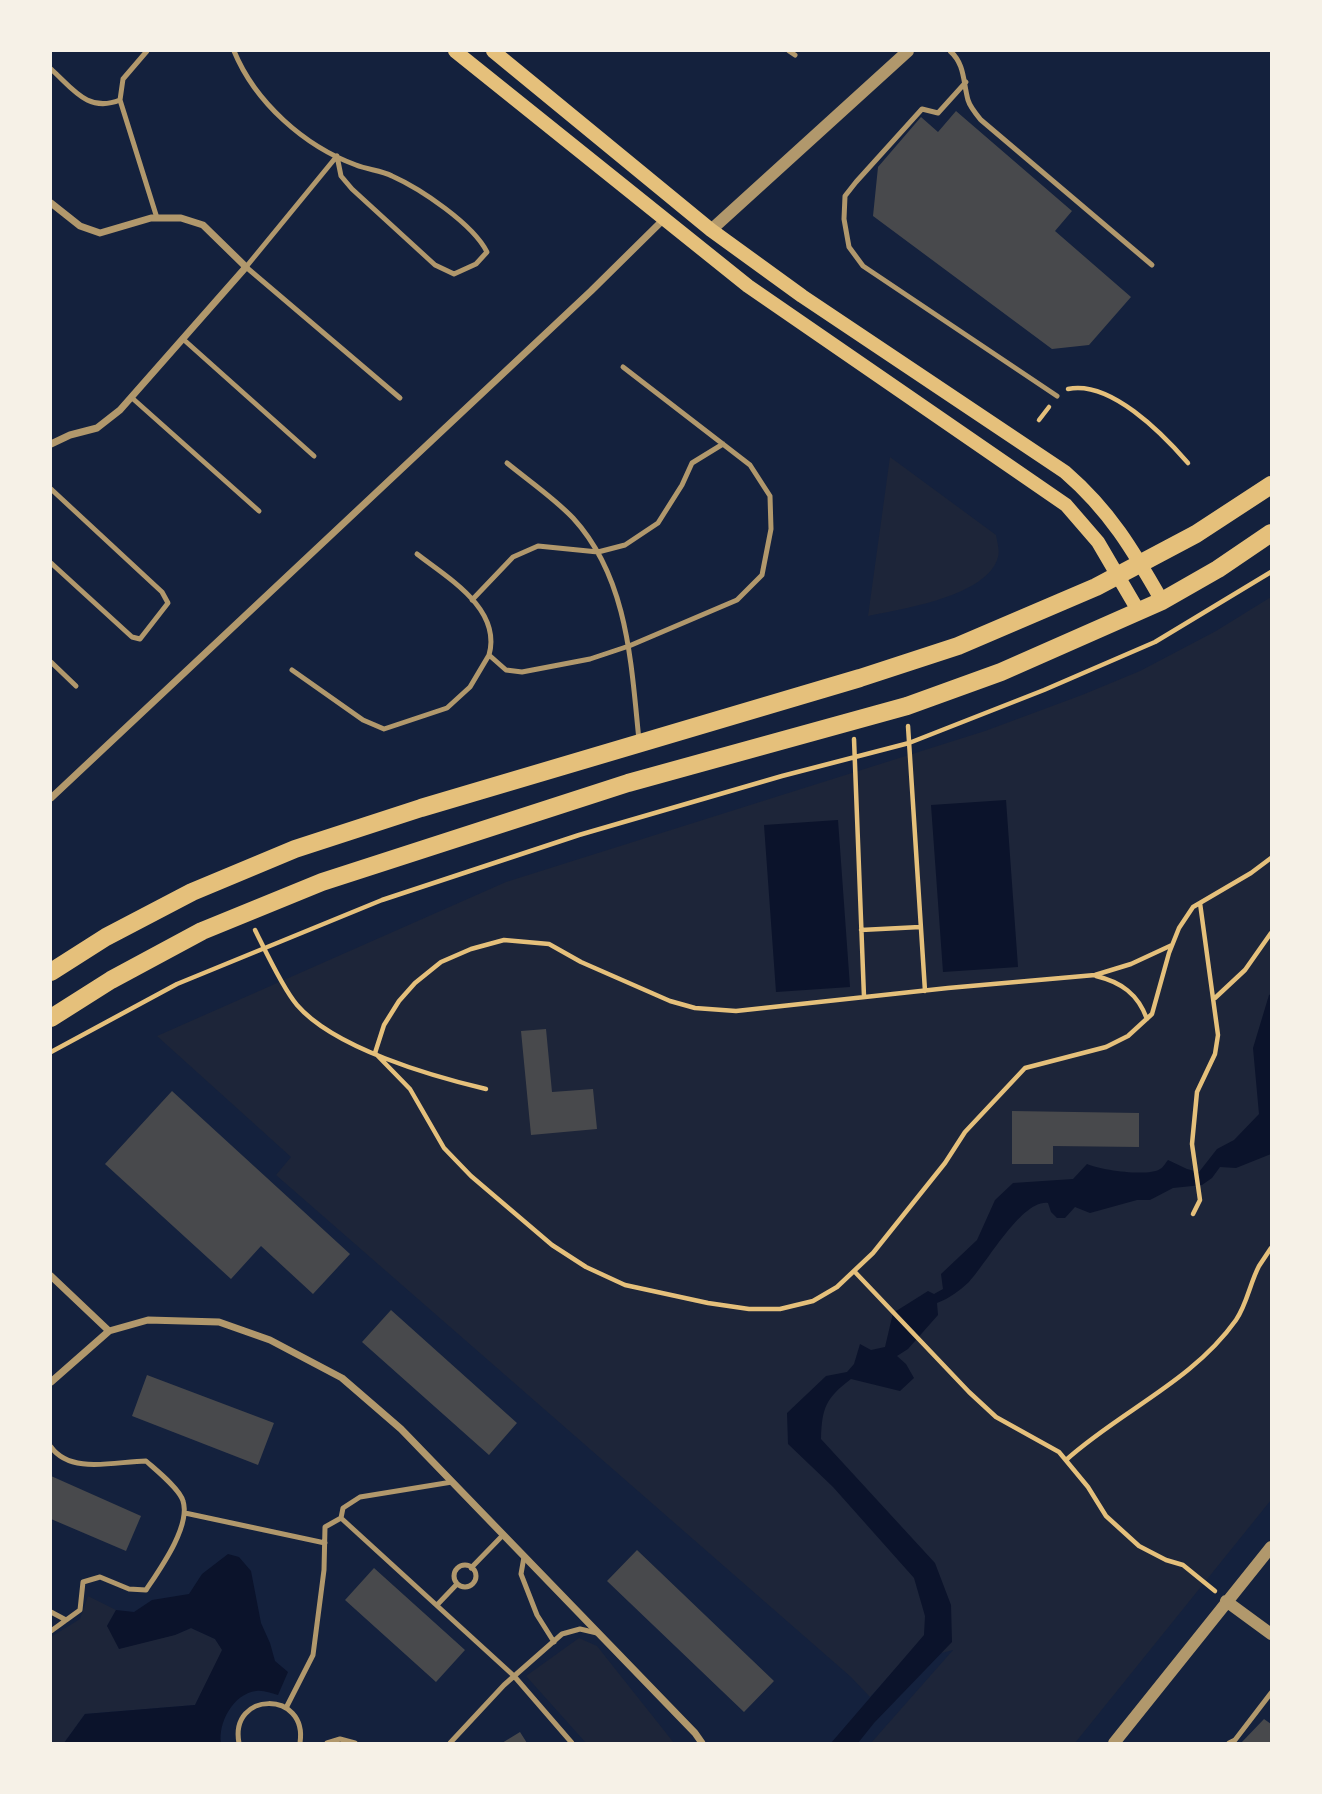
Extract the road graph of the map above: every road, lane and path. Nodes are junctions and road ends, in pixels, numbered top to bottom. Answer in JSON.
{"nodes":[{"id":1,"x":147,"y":51,"type":"edge"},
{"id":2,"x":234,"y":51,"type":"edge"},
{"id":3,"x":455,"y":51,"type":"edge"},
{"id":4,"x":493,"y":51,"type":"edge"},
{"id":5,"x":789,"y":51,"type":"edge"},
{"id":6,"x":908,"y":51,"type":"edge"},
{"id":7,"x":950,"y":51,"type":"edge"},
{"id":8,"x":795,"y":55,"type":"dead end"},
{"id":9,"x":51,"y":69,"type":"edge"},
{"id":10,"x":966,"y":82,"type":"junction"},
{"id":11,"x":120,"y":100,"type":"junction"},
{"id":12,"x":337,"y":156,"type":"junction"},
{"id":13,"x":51,"y":202,"type":"edge"},
{"id":14,"x":157,"y":218,"type":"junction"},
{"id":15,"x":664,"y":219,"type":"junction"},
{"id":16,"x":710,"y":230,"type":"junction"},
{"id":17,"x":1152,"y":265,"type":"dead end"},
{"id":18,"x":246,"y":267,"type":"junction"},
{"id":19,"x":183,"y":339,"type":"junction"},
{"id":20,"x":623,"y":367,"type":"dead end"},
{"id":21,"x":1057,"y":396,"type":"junction"},
{"id":22,"x":131,"y":397,"type":"junction"},
{"id":23,"x":400,"y":398,"type":"dead end"},
{"id":24,"x":1039,"y":420,"type":"dead end"},
{"id":25,"x":51,"y":444,"type":"edge"},
{"id":26,"x":723,"y":444,"type":"junction"},
{"id":27,"x":314,"y":456,"type":"dead end"},
{"id":28,"x":507,"y":463,"type":"dead end"},
{"id":29,"x":1188,"y":463,"type":"dead end"},
{"id":30,"x":1271,"y":485,"type":"edge"},
{"id":31,"x":51,"y":489,"type":"edge"},
{"id":32,"x":259,"y":511,"type":"dead end"},
{"id":33,"x":1271,"y":533,"type":"edge"},
{"id":34,"x":598,"y":552,"type":"junction"},
{"id":35,"x":417,"y":554,"type":"dead end"},
{"id":36,"x":51,"y":563,"type":"edge"},
{"id":37,"x":1140,"y":564,"type":"junction"},
{"id":38,"x":1271,"y":572,"type":"edge"},
{"id":39,"x":1119,"y":575,"type":"junction"},
{"id":40,"x":472,"y":600,"type":"junction"},
{"id":41,"x":1162,"y":601,"type":"junction"},
{"id":42,"x":1139,"y":612,"type":"junction"},
{"id":43,"x":629,"y":646,"type":"junction"},
{"id":44,"x":489,"y":655,"type":"junction"},
{"id":45,"x":51,"y":662,"type":"edge"},
{"id":46,"x":292,"y":670,"type":"dead end"},
{"id":47,"x":76,"y":686,"type":"dead end"},
{"id":48,"x":907,"y":706,"type":"junction"},
{"id":49,"x":853,"y":721,"type":"junction"},
{"id":50,"x":639,"y":743,"type":"junction"},
{"id":51,"x":909,"y":743,"type":"junction"},
{"id":52,"x":854,"y":756,"type":"junction"},
{"id":53,"x":51,"y":798,"type":"edge"},
{"id":54,"x":1271,"y":858,"type":"edge"},
{"id":55,"x":1200,"y":903,"type":"junction"},
{"id":56,"x":920,"y":927,"type":"junction"},
{"id":57,"x":861,"y":930,"type":"junction"},
{"id":58,"x":1271,"y":933,"type":"edge"},
{"id":59,"x":1172,"y":944,"type":"junction"},
{"id":60,"x":265,"y":949,"type":"junction"},
{"id":61,"x":51,"y":972,"type":"edge"},
{"id":62,"x":1095,"y":975,"type":"junction"},
{"id":63,"x":925,"y":990,"type":"junction"},
{"id":64,"x":864,"y":997,"type":"junction"},
{"id":65,"x":1214,"y":998,"type":"junction"},
{"id":66,"x":51,"y":1018,"type":"edge"},
{"id":67,"x":1147,"y":1019,"type":"junction"},
{"id":68,"x":51,"y":1052,"type":"edge"},
{"id":69,"x":375,"y":1053,"type":"junction"},
{"id":70,"x":486,"y":1089,"type":"dead end"},
{"id":71,"x":1193,"y":1214,"type":"dead end"},
{"id":72,"x":1271,"y":1248,"type":"edge"},
{"id":73,"x":854,"y":1271,"type":"junction"},
{"id":74,"x":51,"y":1276,"type":"edge"},
{"id":75,"x":109,"y":1331,"type":"junction"},
{"id":76,"x":51,"y":1382,"type":"edge"},
{"id":77,"x":51,"y":1447,"type":"edge"},
{"id":78,"x":1066,"y":1460,"type":"junction"},
{"id":79,"x":452,"y":1482,"type":"junction"},
{"id":80,"x":185,"y":1513,"type":"junction"},
{"id":81,"x":341,"y":1518,"type":"junction"},
{"id":82,"x":503,"y":1535,"type":"junction"},
{"id":83,"x":325,"y":1543,"type":"junction"},
{"id":84,"x":1271,"y":1547,"type":"edge"},
{"id":85,"x":524,"y":1558,"type":"junction"},
{"id":86,"x":471,"y":1568,"type":"junction"},
{"id":87,"x":457,"y":1584,"type":"junction"},
{"id":88,"x":1226,"y":1601,"type":"junction"},
{"id":89,"x":437,"y":1605,"type":"junction"},
{"id":90,"x":51,"y":1612,"type":"edge"},
{"id":91,"x":66,"y":1620,"type":"junction"},
{"id":92,"x":51,"y":1631,"type":"edge"},
{"id":93,"x":598,"y":1633,"type":"junction"},
{"id":94,"x":1271,"y":1634,"type":"edge"},
{"id":95,"x":554,"y":1642,"type":"junction"},
{"id":96,"x":514,"y":1676,"type":"junction"},
{"id":97,"x":1271,"y":1693,"type":"edge"},
{"id":98,"x":286,"y":1708,"type":"junction"},
{"id":99,"x":239,"y":1743,"type":"edge"},
{"id":100,"x":300,"y":1743,"type":"edge"},
{"id":101,"x":327,"y":1743,"type":"edge"},
{"id":102,"x":355,"y":1743,"type":"edge"},
{"id":103,"x":450,"y":1743,"type":"edge"},
{"id":104,"x":572,"y":1743,"type":"edge"},
{"id":105,"x":702,"y":1743,"type":"edge"},
{"id":106,"x":1116,"y":1743,"type":"edge"},
{"id":107,"x":1229,"y":1743,"type":"edge"}],
"edges":[{"from":1,"to":11,"type":"lane"},
{"from":2,"to":12,"type":"lane"},
{"from":3,"to":15,"type":"main road"},
{"from":4,"to":16,"type":"main road"},
{"from":5,"to":8,"type":"lane"},
{"from":6,"to":16,"type":"street"},
{"from":7,"to":10,"type":"lane"},
{"from":9,"to":11,"type":"lane"},
{"from":10,"to":17,"type":"lane"},
{"from":10,"to":21,"type":"lane"},
{"from":11,"to":14,"type":"lane"},
{"from":12,"to":12,"type":"lane"},
{"from":12,"to":18,"type":"lane"},
{"from":13,"to":14,"type":"street"},
{"from":14,"to":18,"type":"street"},
{"from":15,"to":39,"type":"main road"},
{"from":15,"to":53,"type":"street"},
{"from":16,"to":37,"type":"main road"},
{"from":18,"to":19,"type":"street"},
{"from":18,"to":23,"type":"lane"},
{"from":19,"to":22,"type":"street"},
{"from":19,"to":27,"type":"lane"},
{"from":20,"to":26,"type":"lane"},
{"from":21,"to":24,"type":"path"},
{"from":21,"to":29,"type":"path"},
{"from":22,"to":25,"type":"street"},
{"from":22,"to":32,"type":"lane"},
{"from":26,"to":34,"type":"lane"},
{"from":26,"to":43,"type":"lane"},
{"from":28,"to":34,"type":"lane"},
{"from":30,"to":37,"type":"main road"},
{"from":31,"to":36,"type":"lane"},
{"from":33,"to":41,"type":"main road"},
{"from":34,"to":40,"type":"lane"},
{"from":34,"to":43,"type":"lane"},
{"from":35,"to":40,"type":"lane"},
{"from":37,"to":39,"type":"main road"},
{"from":37,"to":41,"type":"main road"},
{"from":38,"to":51,"type":"path"},
{"from":39,"to":42,"type":"main road"},
{"from":39,"to":50,"type":"main road"},
{"from":40,"to":44,"type":"lane"},
{"from":41,"to":42,"type":"main road"},
{"from":42,"to":48,"type":"main road"},
{"from":43,"to":44,"type":"lane"},
{"from":43,"to":50,"type":"lane"},
{"from":44,"to":46,"type":"lane"},
{"from":45,"to":47,"type":"lane"},
{"from":48,"to":49,"type":"main road"},
{"from":48,"to":51,"type":"path"},
{"from":49,"to":52,"type":"path"},
{"from":49,"to":66,"type":"main road"},
{"from":50,"to":61,"type":"main road"},
{"from":51,"to":52,"type":"path"},
{"from":51,"to":56,"type":"path"},
{"from":52,"to":57,"type":"path"},
{"from":52,"to":60,"type":"path"},
{"from":54,"to":55,"type":"path"},
{"from":55,"to":59,"type":"path"},
{"from":55,"to":65,"type":"path"},
{"from":56,"to":57,"type":"path"},
{"from":56,"to":63,"type":"path"},
{"from":57,"to":64,"type":"path"},
{"from":58,"to":65,"type":"path"},
{"from":59,"to":62,"type":"path"},
{"from":59,"to":67,"type":"path"},
{"from":60,"to":68,"type":"path"},
{"from":60,"to":69,"type":"path"},
{"from":62,"to":63,"type":"path"},
{"from":62,"to":67,"type":"path"},
{"from":63,"to":64,"type":"path"},
{"from":64,"to":69,"type":"path"},
{"from":65,"to":71,"type":"path"},
{"from":67,"to":73,"type":"path"},
{"from":69,"to":70,"type":"path"},
{"from":69,"to":73,"type":"path"},
{"from":72,"to":78,"type":"path"},
{"from":73,"to":78,"type":"path"},
{"from":74,"to":75,"type":"street"},
{"from":75,"to":76,"type":"street"},
{"from":75,"to":79,"type":"street"},
{"from":77,"to":80,"type":"lane"},
{"from":78,"to":88,"type":"path"},
{"from":79,"to":81,"type":"lane"},
{"from":79,"to":82,"type":"street"},
{"from":80,"to":83,"type":"lane"},
{"from":80,"to":91,"type":"lane"},
{"from":81,"to":83,"type":"lane"},
{"from":81,"to":89,"type":"lane"},
{"from":82,"to":85,"type":"street"},
{"from":82,"to":86,"type":"lane"},
{"from":83,"to":98,"type":"lane"},
{"from":84,"to":88,"type":"street"},
{"from":85,"to":93,"type":"street"},
{"from":85,"to":95,"type":"lane"},
{"from":86,"to":87,"type":"lane"},
{"from":86,"to":87,"type":"lane"},
{"from":87,"to":89,"type":"lane"},
{"from":88,"to":94,"type":"street"},
{"from":88,"to":106,"type":"street"},
{"from":89,"to":96,"type":"lane"},
{"from":90,"to":91,"type":"lane"},
{"from":91,"to":92,"type":"lane"},
{"from":93,"to":95,"type":"lane"},
{"from":93,"to":105,"type":"street"},
{"from":95,"to":96,"type":"lane"},
{"from":96,"to":103,"type":"lane"},
{"from":96,"to":104,"type":"lane"},
{"from":97,"to":107,"type":"lane"},
{"from":98,"to":99,"type":"lane"},
{"from":98,"to":100,"type":"lane"},
{"from":101,"to":102,"type":"lane"}]}
